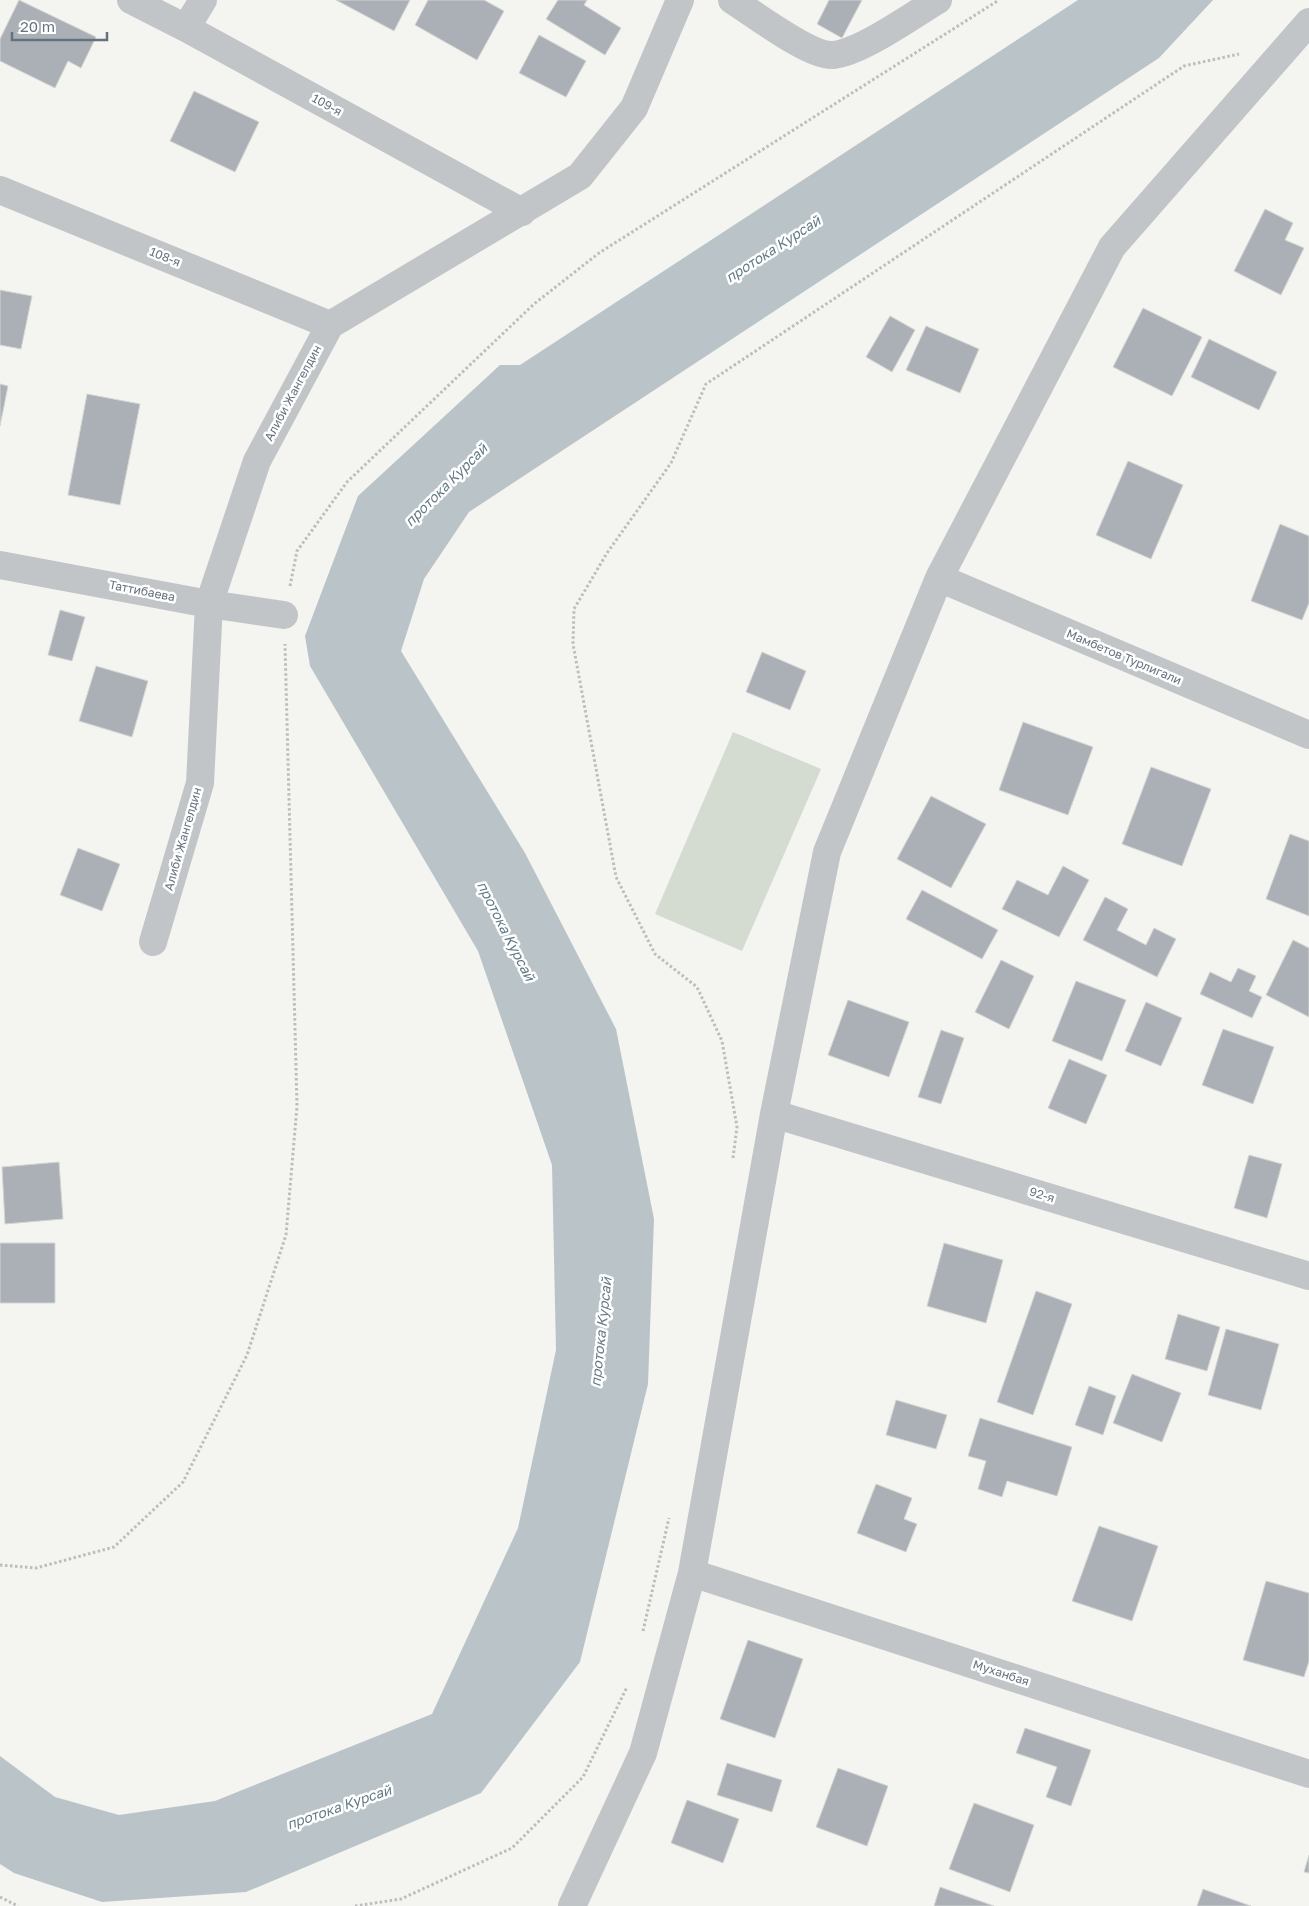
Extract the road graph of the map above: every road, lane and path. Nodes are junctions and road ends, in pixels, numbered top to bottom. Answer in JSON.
{"nodes":[{"id":1,"x":131,"y":0,"type":"edge"},
{"id":2,"x":203,"y":0,"type":"edge"},
{"id":3,"x":680,"y":0,"type":"edge"},
{"id":4,"x":732,"y":0,"type":"edge"},
{"id":5,"x":938,"y":0,"type":"edge"},
{"id":6,"x":999,"y":0,"type":"edge"},
{"id":7,"x":186,"y":28,"type":"junction"},
{"id":8,"x":1303,"y":38,"type":"edge"},
{"id":9,"x":1242,"y":53,"type":"dead end"},
{"id":10,"x":0,"y":190,"type":"edge"},
{"id":11,"x":522,"y":212,"type":"junction"},
{"id":12,"x":330,"y":325,"type":"junction"},
{"id":13,"x":0,"y":565,"type":"edge"},
{"id":14,"x":939,"y":578,"type":"junction"},
{"id":15,"x":210,"y":604,"type":"junction"},
{"id":16,"x":284,"y":615,"type":"junction"},
{"id":17,"x":1309,"y":735,"type":"edge"},
{"id":18,"x":153,"y":942,"type":"dead end"},
{"id":19,"x":774,"y":1114,"type":"junction"},
{"id":20,"x":732,"y":1166,"type":"dead end"},
{"id":21,"x":1309,"y":1276,"type":"edge"},
{"id":22,"x":669,"y":1516,"type":"dead end"},
{"id":23,"x":0,"y":1565,"type":"edge"},
{"id":24,"x":692,"y":1572,"type":"junction"},
{"id":25,"x":642,"y":1632,"type":"dead end"},
{"id":26,"x":631,"y":1680,"type":"dead end"},
{"id":27,"x":1309,"y":1774,"type":"edge"},
{"id":28,"x":0,"y":1898,"type":"edge"},
{"id":29,"x":18,"y":1906,"type":"edge"},
{"id":30,"x":355,"y":1906,"type":"edge"},
{"id":31,"x":572,"y":1906,"type":"edge"}],
"edges":[{"from":1,"to":7,"type":"street","name":"109-я"},
{"from":2,"to":7,"type":"street"},
{"from":3,"to":11,"type":"street"},
{"from":4,"to":5,"type":"street"},
{"from":6,"to":16,"type":"path"},
{"from":7,"to":11,"type":"street","name":"109-я"},
{"from":8,"to":14,"type":"street"},
{"from":9,"to":20,"type":"path"},
{"from":10,"to":12,"type":"street","name":"108-я"},
{"from":11,"to":12,"type":"street"},
{"from":12,"to":15,"type":"street","name":"Алиби Жангелдин"},
{"from":13,"to":15,"type":"street","name":"Таттибаева"},
{"from":14,"to":17,"type":"street","name":"Мамбетов Турлигали"},
{"from":14,"to":19,"type":"street"},
{"from":15,"to":16,"type":"street","name":"Таттибаева"},
{"from":15,"to":18,"type":"street","name":"Алиби Жангелдин"},
{"from":16,"to":23,"type":"path"},
{"from":19,"to":21,"type":"street","name":"92-я"},
{"from":19,"to":24,"type":"street"},
{"from":22,"to":25,"type":"path"},
{"from":24,"to":27,"type":"street","name":"Муханбая"},
{"from":24,"to":31,"type":"street"},
{"from":26,"to":30,"type":"path"},
{"from":28,"to":29,"type":"path"}]}
